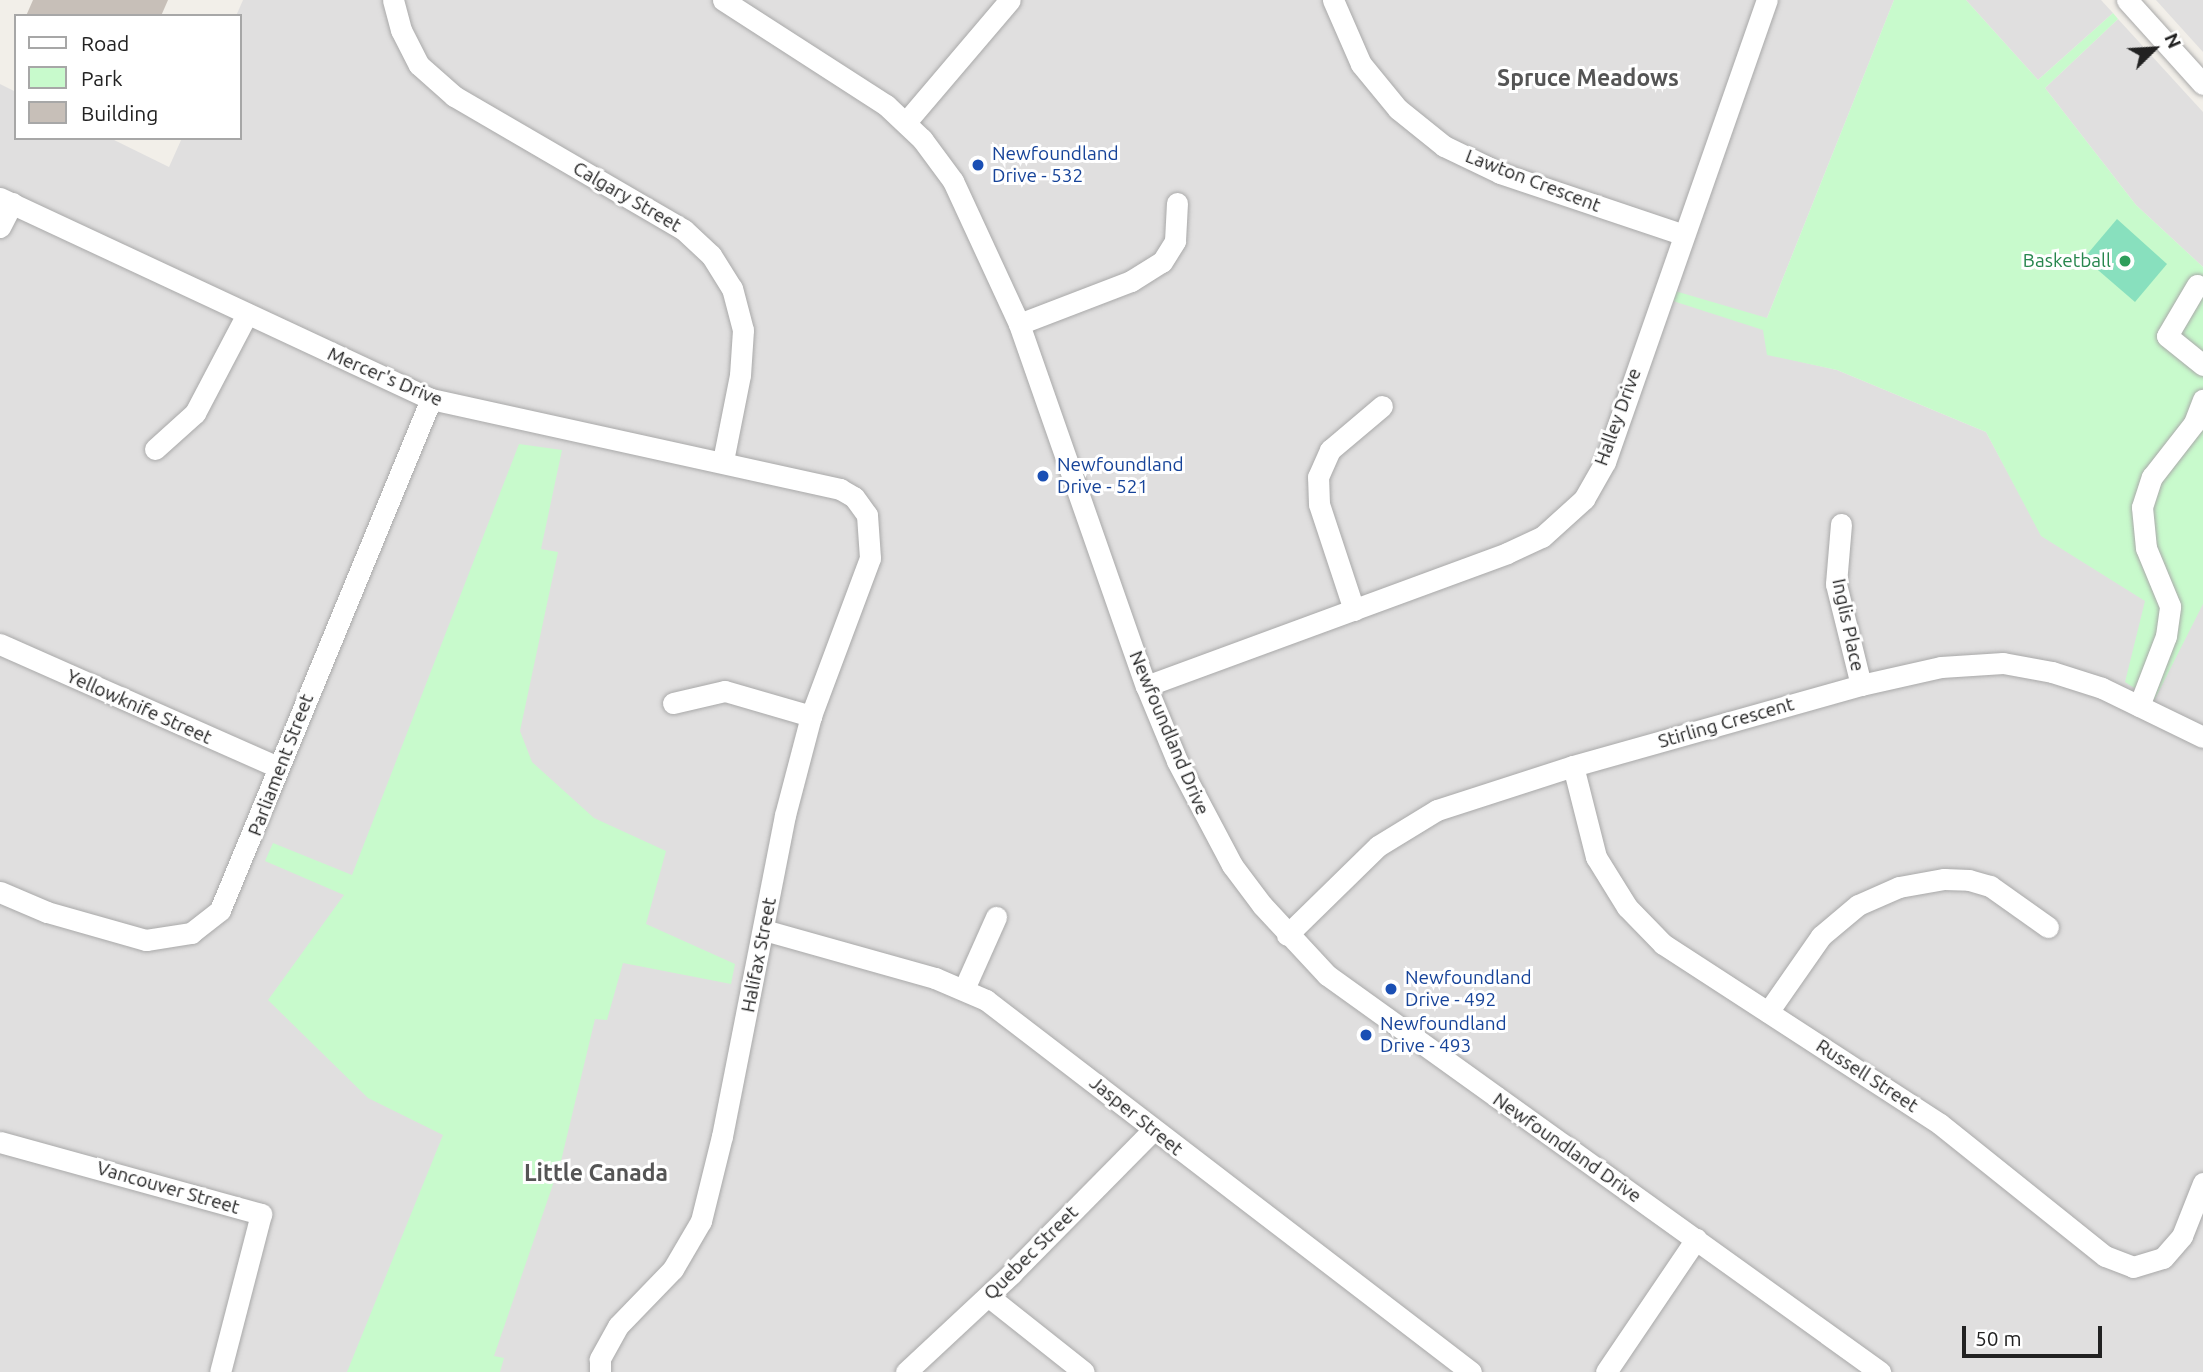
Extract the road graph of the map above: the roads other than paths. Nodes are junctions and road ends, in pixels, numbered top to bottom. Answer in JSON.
{"nodes":[{"id":1,"x":393,"y":0,"type":"edge"},
{"id":2,"x":723,"y":0,"type":"edge"},
{"id":3,"x":1010,"y":0,"type":"edge"},
{"id":4,"x":1333,"y":0,"type":"edge"},
{"id":5,"x":1767,"y":0,"type":"edge"},
{"id":6,"x":2127,"y":0,"type":"edge"},
{"id":7,"x":2203,"y":84,"type":"edge"},
{"id":8,"x":906,"y":122,"type":"junction"},
{"id":9,"x":6,"y":200,"type":"edge"},
{"id":10,"x":1177,"y":203,"type":"dead end"},
{"id":11,"x":0,"y":227,"type":"edge"},
{"id":12,"x":1681,"y":234,"type":"junction"},
{"id":13,"x":2197,"y":285,"type":"dead end"},
{"id":14,"x":247,"y":314,"type":"junction"},
{"id":15,"x":1019,"y":324,"type":"junction"},
{"id":16,"x":2203,"y":365,"type":"edge"},
{"id":17,"x":430,"y":399,"type":"junction"},
{"id":18,"x":2203,"y":400,"type":"edge"},
{"id":19,"x":1382,"y":407,"type":"dead end"},
{"id":20,"x":155,"y":449,"type":"dead end"},
{"id":21,"x":723,"y":460,"type":"junction"},
{"id":22,"x":867,"y":514,"type":"joint"},
{"id":23,"x":1841,"y":524,"type":"dead end"},
{"id":24,"x":1354,"y":610,"type":"junction"},
{"id":25,"x":0,"y":643,"type":"edge"},
{"id":26,"x":1861,"y":685,"type":"junction"},
{"id":27,"x":1146,"y":686,"type":"junction"},
{"id":28,"x":673,"y":703,"type":"dead end"},
{"id":29,"x":2139,"y":706,"type":"junction"},
{"id":30,"x":811,"y":716,"type":"junction"},
{"id":31,"x":2203,"y":737,"type":"edge"},
{"id":32,"x":1573,"y":766,"type":"junction"},
{"id":33,"x":278,"y":767,"type":"junction"},
{"id":34,"x":0,"y":892,"type":"edge"},
{"id":35,"x":996,"y":917,"type":"dead end"},
{"id":36,"x":2048,"y":928,"type":"dead end"},
{"id":37,"x":764,"y":930,"type":"junction"},
{"id":38,"x":1287,"y":935,"type":"junction"},
{"id":39,"x":964,"y":989,"type":"junction"},
{"id":40,"x":1768,"y":1012,"type":"junction"},
{"id":41,"x":1152,"y":1131,"type":"junction"},
{"id":42,"x":0,"y":1142,"type":"edge"},
{"id":43,"x":2203,"y":1183,"type":"edge"},
{"id":44,"x":1696,"y":1239,"type":"junction"},
{"id":45,"x":988,"y":1296,"type":"junction"},
{"id":46,"x":220,"y":1372,"type":"edge"},
{"id":47,"x":600,"y":1372,"type":"edge"},
{"id":48,"x":906,"y":1372,"type":"edge"},
{"id":49,"x":1084,"y":1372,"type":"edge"},
{"id":50,"x":1471,"y":1372,"type":"edge"},
{"id":51,"x":1606,"y":1372,"type":"edge"},
{"id":52,"x":1880,"y":1372,"type":"edge"}],
"edges":[{"from":1,"to":21,"type":"street","name":"Calgary Street"},
{"from":2,"to":8,"type":"street","name":"Newfoundland Drive"},
{"from":3,"to":8,"type":"street"},
{"from":4,"to":12,"type":"street","name":"Lawton Crescent"},
{"from":5,"to":12,"type":"street","name":"Halley Drive"},
{"from":6,"to":7,"type":"street"},
{"from":8,"to":15,"type":"street","name":"Newfoundland Drive"},
{"from":9,"to":11,"type":"street"},
{"from":9,"to":14,"type":"street","name":"Mercer's Drive"},
{"from":10,"to":15,"type":"street"},
{"from":12,"to":24,"type":"street","name":"Halley Drive"},
{"from":13,"to":16,"type":"street"},
{"from":14,"to":17,"type":"street","name":"Mercer's Drive"},
{"from":14,"to":20,"type":"street"},
{"from":15,"to":27,"type":"street","name":"Newfoundland Drive"},
{"from":17,"to":21,"type":"street","name":"Mercer's Drive"},
{"from":17,"to":33,"type":"street","name":"Parliament Street"},
{"from":18,"to":29,"type":"street"},
{"from":19,"to":24,"type":"street"},
{"from":21,"to":22,"type":"street","name":"Mercer's Drive"},
{"from":22,"to":30,"type":"street","name":"Halifax Street"},
{"from":23,"to":26,"type":"street","name":"Inglis Place"},
{"from":24,"to":27,"type":"street","name":"Halley Drive"},
{"from":25,"to":33,"type":"street","name":"Yellowknife Street"},
{"from":26,"to":29,"type":"street","name":"Stirling Crescent"},
{"from":26,"to":32,"type":"street","name":"Stirling Crescent"},
{"from":27,"to":38,"type":"street","name":"Newfoundland Drive"},
{"from":28,"to":30,"type":"street"},
{"from":29,"to":31,"type":"street","name":"Stirling Crescent"},
{"from":30,"to":37,"type":"street","name":"Halifax Street"},
{"from":32,"to":38,"type":"street","name":"Stirling Crescent"},
{"from":32,"to":40,"type":"street","name":"Russell Street"},
{"from":33,"to":34,"type":"street","name":"Parliament Street"},
{"from":35,"to":39,"type":"street"},
{"from":36,"to":40,"type":"street"},
{"from":37,"to":39,"type":"street","name":"Jasper Street"},
{"from":37,"to":47,"type":"street","name":"Halifax Street"},
{"from":38,"to":44,"type":"street","name":"Newfoundland Drive"},
{"from":39,"to":41,"type":"street","name":"Jasper Street"},
{"from":40,"to":43,"type":"street","name":"Russell Street"},
{"from":41,"to":45,"type":"street","name":"Quebec Street"},
{"from":41,"to":50,"type":"street","name":"Jasper Street"},
{"from":42,"to":46,"type":"street","name":"Vancouver Street"},
{"from":44,"to":51,"type":"street"},
{"from":44,"to":52,"type":"street","name":"Newfoundland Drive"},
{"from":45,"to":48,"type":"street","name":"Quebec Street"},
{"from":45,"to":49,"type":"street"}]}
